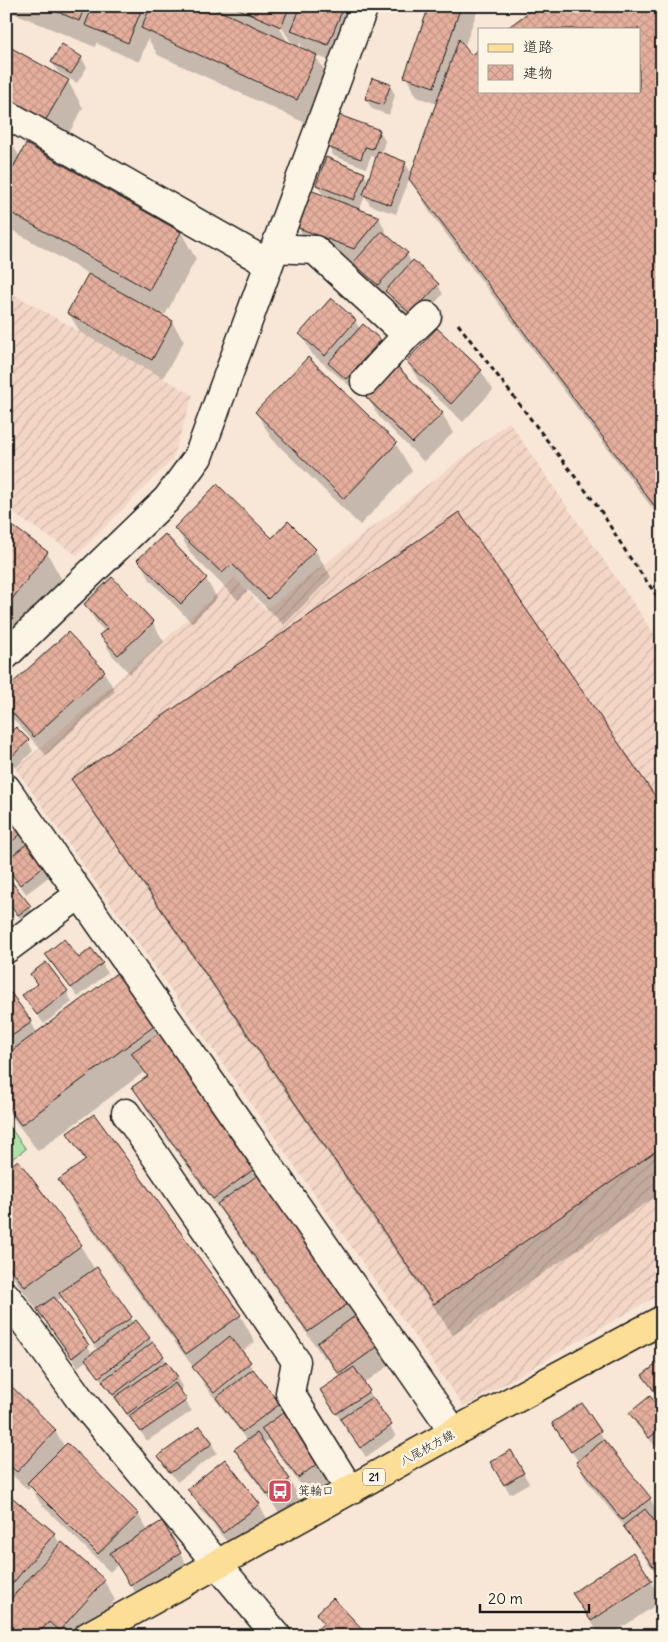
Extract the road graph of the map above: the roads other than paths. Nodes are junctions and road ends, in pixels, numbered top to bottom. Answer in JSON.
{"nodes":[{"id":1,"x":364,"y":6,"type":"edge"},
{"id":2,"x":6,"y":114,"type":"edge"},
{"id":3,"x":272,"y":256,"type":"junction"},
{"id":4,"x":427,"y":316,"type":"road end"},
{"id":5,"x":407,"y":334,"type":"junction"},
{"id":6,"x":365,"y":381,"type":"dead end"},
{"id":7,"x":6,"y":655,"type":"edge"},
{"id":8,"x":6,"y":788,"type":"edge"},
{"id":9,"x":80,"y":894,"type":"junction"},
{"id":10,"x":6,"y":949,"type":"edge"},
{"id":11,"x":126,"y":1113,"type":"dead end"},
{"id":12,"x":6,"y":1296,"type":"edge"},
{"id":13,"x":662,"y":1320,"type":"edge"},
{"id":14,"x":454,"y":1432,"type":"junction"},
{"id":15,"x":350,"y":1490,"type":"junction"},
{"id":16,"x":218,"y":1564,"type":"junction"},
{"id":17,"x":88,"y":1636,"type":"edge"},
{"id":18,"x":278,"y":1636,"type":"edge"}],
"edges":[{"from":1,"to":3,"type":"street"},
{"from":2,"to":3,"type":"street"},
{"from":3,"to":5,"type":"street"},
{"from":3,"to":7,"type":"street"},
{"from":4,"to":5,"type":"street"},
{"from":5,"to":6,"type":"street"},
{"from":8,"to":9,"type":"street"},
{"from":9,"to":10,"type":"street"},
{"from":9,"to":14,"type":"street"},
{"from":11,"to":15,"type":"street"},
{"from":12,"to":16,"type":"street"},
{"from":13,"to":14,"type":"main road","name":"八尾枚方線","number":"21"},
{"from":14,"to":15,"type":"main road","name":"八尾枚方線","number":"21"},
{"from":15,"to":16,"type":"main road","name":"八尾枚方線","number":"21"},
{"from":16,"to":17,"type":"main road","name":"八尾枚方線","number":"21"},
{"from":16,"to":18,"type":"street"}]}
